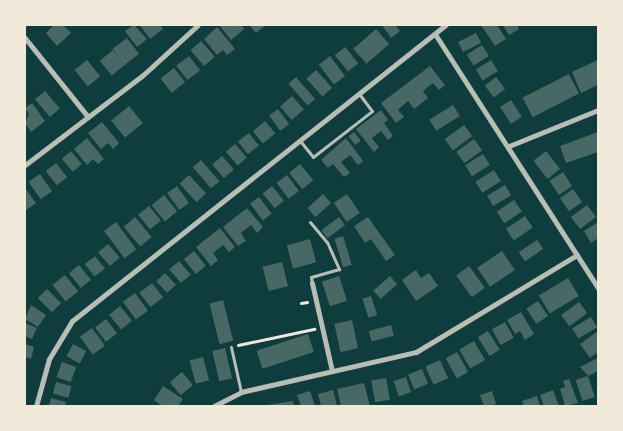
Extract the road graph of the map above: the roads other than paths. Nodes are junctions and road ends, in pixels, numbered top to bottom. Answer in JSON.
{"nodes":[{"id":1,"x":198,"y":25,"type":"edge"},
{"id":2,"x":446,"y":25,"type":"edge"},
{"id":3,"x":435,"y":34,"type":"junction"},
{"id":4,"x":25,"y":38,"type":"edge"},
{"id":5,"x":360,"y":95,"type":"junction"},
{"id":6,"x":598,"y":110,"type":"edge"},
{"id":7,"x":88,"y":117,"type":"junction"},
{"id":8,"x":301,"y":142,"type":"junction"},
{"id":9,"x":509,"y":146,"type":"junction"},
{"id":10,"x":25,"y":165,"type":"edge"},
{"id":11,"x":310,"y":222,"type":"dead end"},
{"id":12,"x":577,"y":255,"type":"junction"},
{"id":13,"x":312,"y":283,"type":"joint"},
{"id":14,"x":598,"y":288,"type":"edge"},
{"id":15,"x":231,"y":347,"type":"road end"},
{"id":16,"x":332,"y":371,"type":"junction"},
{"id":17,"x":241,"y":392,"type":"junction"},
{"id":18,"x":36,"y":406,"type":"edge"},
{"id":19,"x":214,"y":406,"type":"edge"}],
"edges":[{"from":1,"to":7,"type":"street"},
{"from":2,"to":3,"type":"street"},
{"from":3,"to":5,"type":"street"},
{"from":3,"to":9,"type":"street"},
{"from":4,"to":7,"type":"street"},
{"from":5,"to":8,"type":"street"},
{"from":5,"to":8,"type":"lane"},
{"from":6,"to":9,"type":"street"},
{"from":7,"to":10,"type":"street"},
{"from":8,"to":18,"type":"street"},
{"from":9,"to":12,"type":"street"},
{"from":11,"to":13,"type":"lane"},
{"from":12,"to":14,"type":"street"},
{"from":12,"to":16,"type":"street"},
{"from":13,"to":16,"type":"street"},
{"from":15,"to":17,"type":"lane"},
{"from":16,"to":17,"type":"street"},
{"from":17,"to":19,"type":"street"}]}
